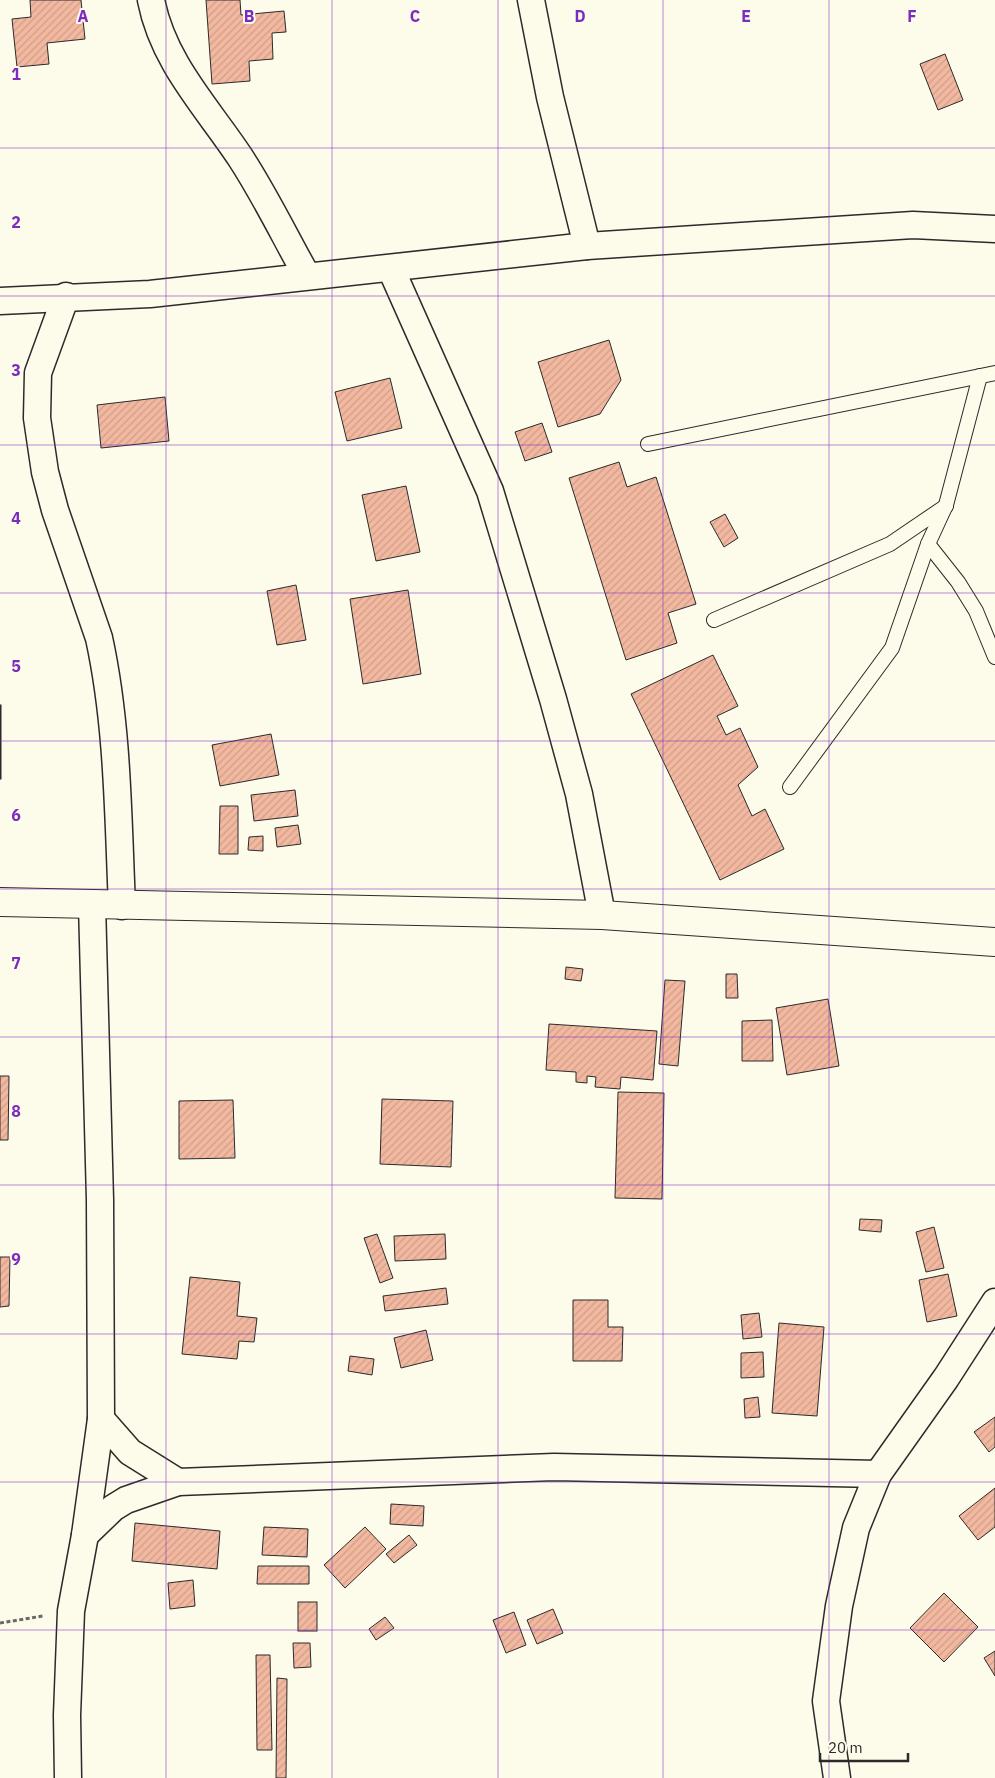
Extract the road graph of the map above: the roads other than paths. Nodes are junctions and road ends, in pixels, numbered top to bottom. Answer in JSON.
{"nodes":[{"id":1,"x":151,"y":0,"type":"edge"},
{"id":2,"x":531,"y":0,"type":"edge"},
{"id":3,"x":995,"y":229,"type":"edge"},
{"id":4,"x":587,"y":246,"type":"junction"},
{"id":5,"x":391,"y":269,"type":"junction"},
{"id":6,"x":307,"y":276,"type":"junction"},
{"id":7,"x":66,"y":296,"type":"junction"},
{"id":8,"x":0,"y":301,"type":"edge"},
{"id":9,"x":995,"y":374,"type":"edge"},
{"id":10,"x":980,"y":376,"type":"junction"},
{"id":11,"x":648,"y":444,"type":"dead end"},
{"id":12,"x":946,"y":505,"type":"junction"},
{"id":13,"x":928,"y":544,"type":"junction"},
{"id":14,"x":714,"y":620,"type":"dead end"},
{"id":15,"x":995,"y":658,"type":"edge"},
{"id":16,"x":790,"y":787,"type":"dead end"},
{"id":17,"x":0,"y":902,"type":"edge"},
{"id":18,"x":92,"y":904,"type":"junction"},
{"id":19,"x":122,"y":906,"type":"junction"},
{"id":20,"x":602,"y":915,"type":"junction"},
{"id":21,"x":995,"y":942,"type":"edge"},
{"id":22,"x":995,"y":1302,"type":"edge"},
{"id":23,"x":101,"y":1419,"type":"junction"},
{"id":24,"x":878,"y":1474,"type":"junction"},
{"id":25,"x":178,"y":1482,"type":"junction"},
{"id":26,"x":85,"y":1535,"type":"junction"},
{"id":27,"x":68,"y":1778,"type":"edge"},
{"id":28,"x":837,"y":1778,"type":"edge"}],
"edges":[{"from":1,"to":6,"type":"street"},
{"from":2,"to":4,"type":"street"},
{"from":3,"to":4,"type":"street"},
{"from":4,"to":5,"type":"street"},
{"from":5,"to":6,"type":"street"},
{"from":5,"to":20,"type":"street"},
{"from":6,"to":7,"type":"street"},
{"from":7,"to":8,"type":"street"},
{"from":7,"to":19,"type":"street"},
{"from":9,"to":10,"type":"lane"},
{"from":10,"to":11,"type":"lane"},
{"from":10,"to":12,"type":"lane"},
{"from":12,"to":13,"type":"lane"},
{"from":12,"to":14,"type":"lane"},
{"from":13,"to":15,"type":"lane"},
{"from":13,"to":16,"type":"lane"},
{"from":17,"to":18,"type":"street"},
{"from":18,"to":19,"type":"street"},
{"from":18,"to":23,"type":"street"},
{"from":19,"to":20,"type":"street"},
{"from":20,"to":21,"type":"street"},
{"from":22,"to":24,"type":"street"},
{"from":23,"to":25,"type":"street"},
{"from":23,"to":26,"type":"street"},
{"from":24,"to":25,"type":"street"},
{"from":24,"to":28,"type":"street"},
{"from":25,"to":26,"type":"street"},
{"from":26,"to":27,"type":"street"}]}
